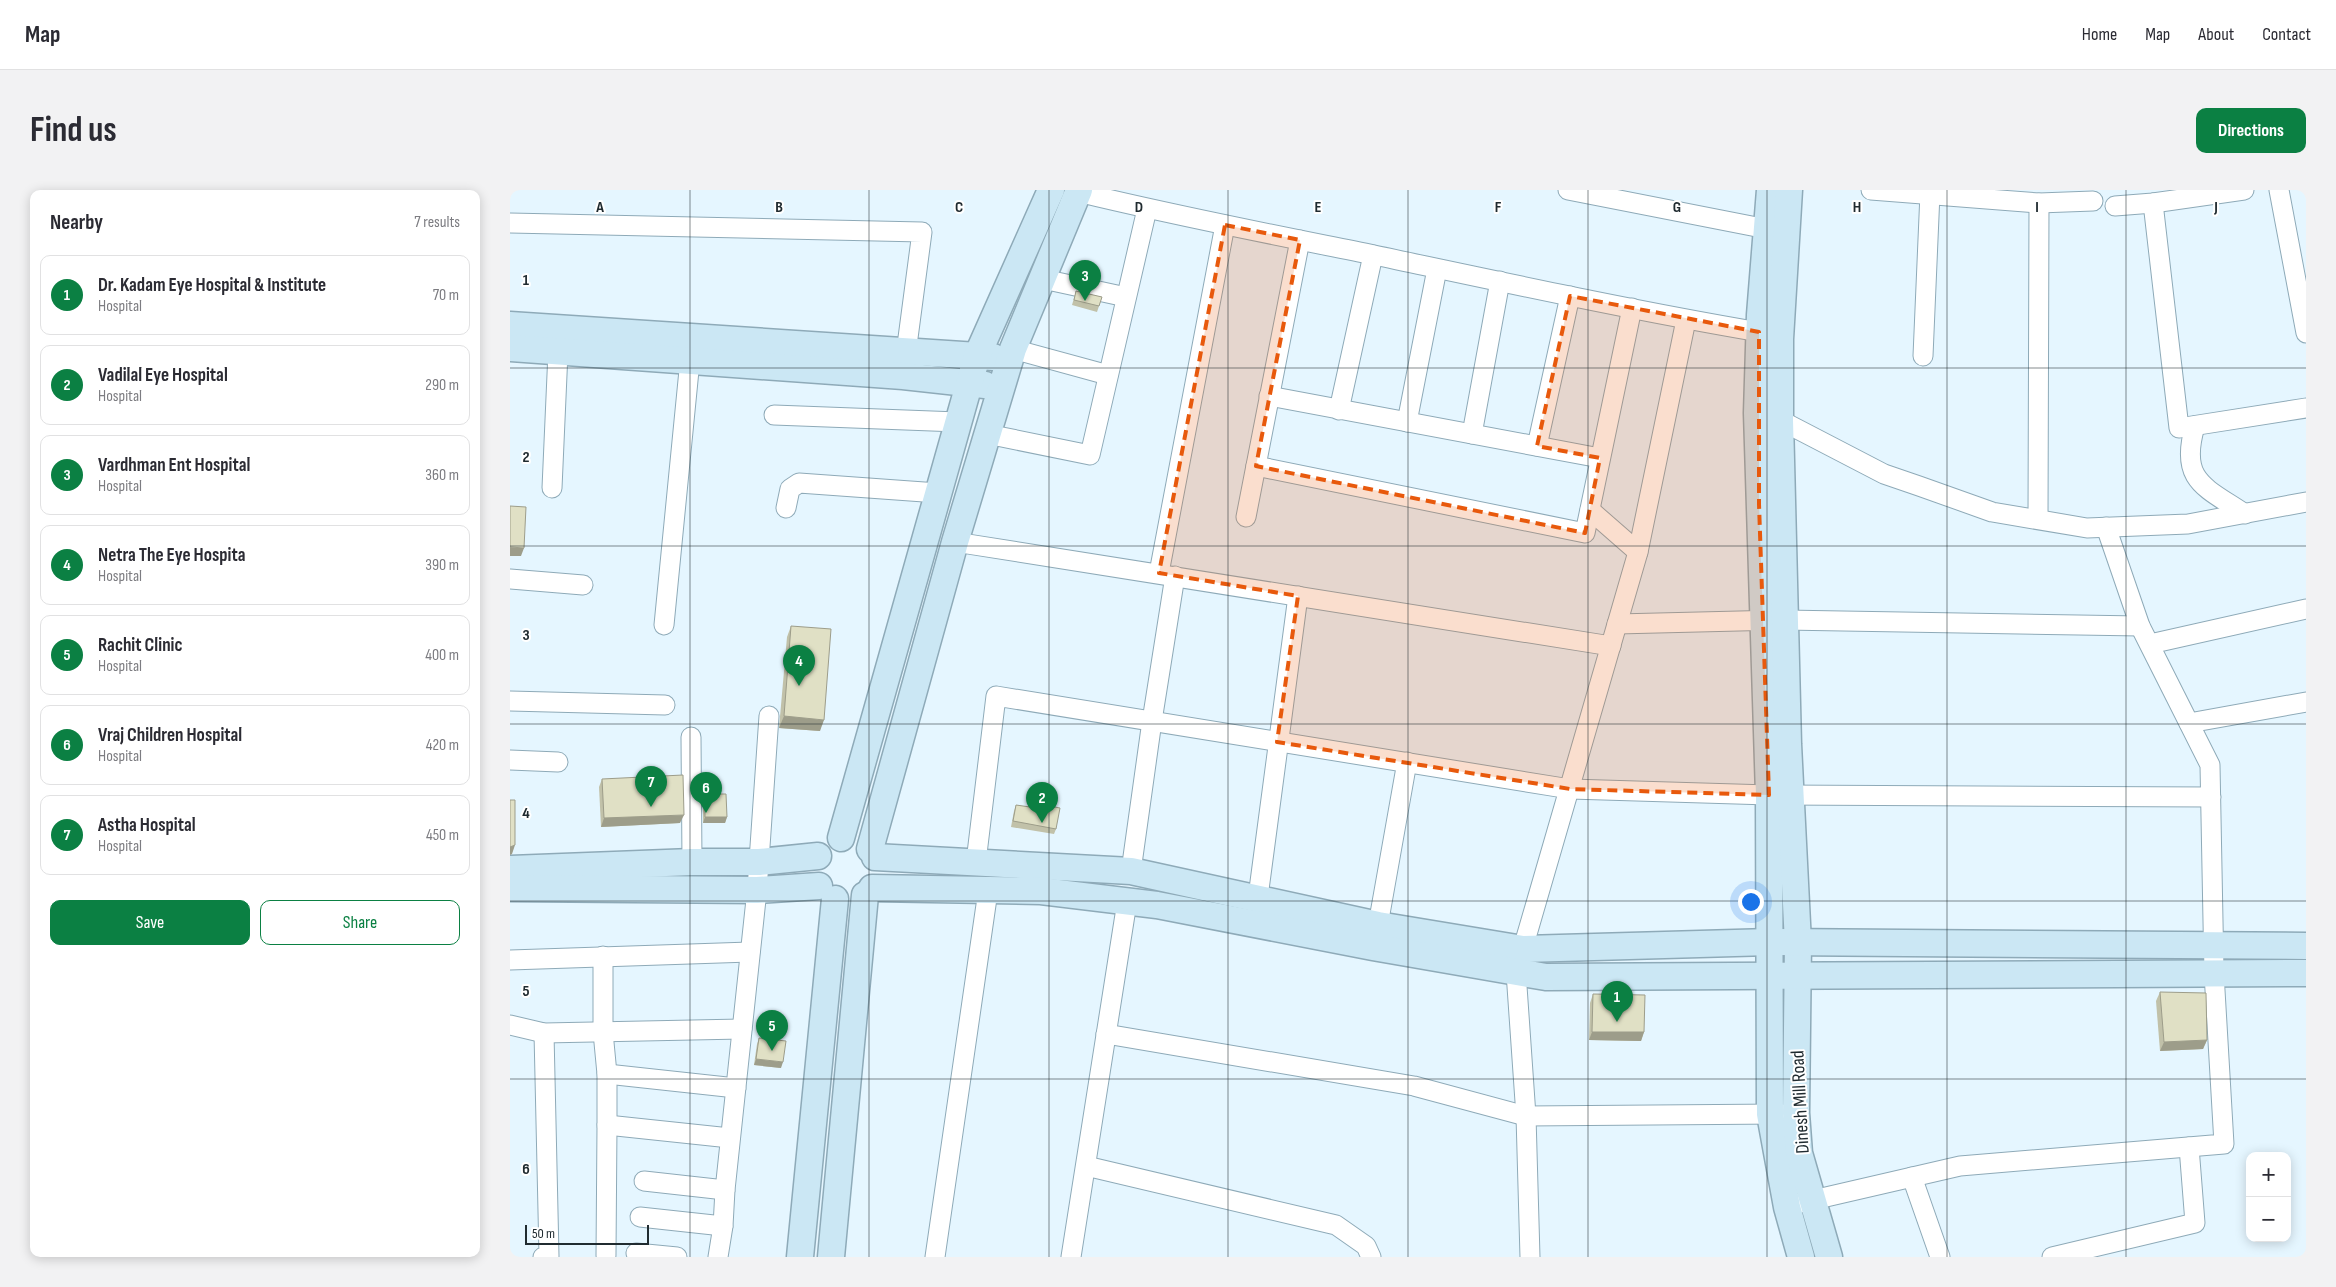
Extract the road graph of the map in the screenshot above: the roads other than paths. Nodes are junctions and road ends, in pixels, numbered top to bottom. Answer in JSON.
{"nodes":[{"id":1,"x":1051,"y":190,"type":"edge"},
{"id":2,"x":1568,"y":190,"type":"edge"},
{"id":3,"x":1770,"y":190,"type":"edge"},
{"id":4,"x":1789,"y":190,"type":"edge"},
{"id":5,"x":1871,"y":190,"type":"edge"},
{"id":6,"x":2244,"y":190,"type":"edge"},
{"id":7,"x":2279,"y":190,"type":"edge"},
{"id":8,"x":1078,"y":191,"type":"edge"},
{"id":9,"x":1930,"y":193,"type":"junction"},
{"id":10,"x":2092,"y":201,"type":"dead end"},
{"id":11,"x":2039,"y":203,"type":"junction"},
{"id":12,"x":2153,"y":203,"type":"junction"},
{"id":13,"x":2115,"y":206,"type":"dead end"},
{"id":14,"x":1147,"y":209,"type":"junction"},
{"id":15,"x":510,"y":223,"type":"edge"},
{"id":16,"x":1224,"y":225,"type":"junction"},
{"id":17,"x":1766,"y":229,"type":"junction"},
{"id":18,"x":1300,"y":240,"type":"junction"},
{"id":19,"x":2298,"y":241,"type":"edge"},
{"id":20,"x":1373,"y":255,"type":"junction"},
{"id":21,"x":1437,"y":268,"type":"junction"},
{"id":22,"x":1043,"y":278,"type":"junction"},
{"id":23,"x":1500,"y":281,"type":"junction"},
{"id":24,"x":1570,"y":296,"type":"junction"},
{"id":25,"x":1126,"y":297,"type":"junction"},
{"id":26,"x":1632,"y":308,"type":"junction"},
{"id":27,"x":1686,"y":320,"type":"junction"},
{"id":28,"x":510,"y":325,"type":"edge"},
{"id":29,"x":1759,"y":332,"type":"junction"},
{"id":30,"x":2306,"y":332,"type":"edge"},
{"id":31,"x":510,"y":348,"type":"edge"},
{"id":32,"x":558,"y":352,"type":"junction"},
{"id":33,"x":906,"y":353,"type":"junction"},
{"id":34,"x":1012,"y":354,"type":"junction"},
{"id":35,"x":978,"y":356,"type":"junction"},
{"id":36,"x":1923,"y":356,"type":"dead end"},
{"id":37,"x":690,"y":360,"type":"junction"},
{"id":38,"x":1108,"y":375,"type":"junction"},
{"id":39,"x":969,"y":383,"type":"junction"},
{"id":40,"x":1001,"y":388,"type":"junction"},
{"id":41,"x":1269,"y":396,"type":"junction"},
{"id":42,"x":2306,"y":408,"type":"edge"},
{"id":43,"x":1340,"y":410,"type":"junction"},
{"id":44,"x":774,"y":415,"type":"dead end"},
{"id":45,"x":1780,"y":420,"type":"junction"},
{"id":46,"x":958,"y":422,"type":"junction"},
{"id":47,"x":1407,"y":422,"type":"junction"},
{"id":48,"x":2194,"y":426,"type":"junction"},
{"id":49,"x":987,"y":434,"type":"junction"},
{"id":50,"x":1472,"y":434,"type":"junction"},
{"id":51,"x":1537,"y":446,"type":"junction"},
{"id":52,"x":1600,"y":458,"type":"junction"},
{"id":53,"x":1256,"y":466,"type":"junction"},
{"id":54,"x":552,"y":488,"type":"dead end"},
{"id":55,"x":938,"y":493,"type":"junction"},
{"id":56,"x":2306,"y":502,"type":"edge"},
{"id":57,"x":786,"y":508,"type":"dead end"},
{"id":58,"x":1590,"y":510,"type":"junction"},
{"id":59,"x":2245,"y":514,"type":"junction"},
{"id":60,"x":1246,"y":517,"type":"dead end"},
{"id":61,"x":2038,"y":520,"type":"junction"},
{"id":62,"x":2106,"y":527,"type":"junction"},
{"id":63,"x":955,"y":542,"type":"junction"},
{"id":64,"x":1638,"y":552,"type":"junction"},
{"id":65,"x":1167,"y":574,"type":"junction"},
{"id":66,"x":510,"y":579,"type":"edge"},
{"id":67,"x":583,"y":585,"type":"dead end"},
{"id":68,"x":1298,"y":596,"type":"junction"},
{"id":69,"x":2306,"y":609,"type":"edge"},
{"id":70,"x":1775,"y":620,"type":"junction"},
{"id":71,"x":1617,"y":624,"type":"junction"},
{"id":72,"x":664,"y":625,"type":"dead end"},
{"id":73,"x":2140,"y":626,"type":"junction"},
{"id":74,"x":2150,"y":644,"type":"junction"},
{"id":75,"x":1611,"y":646,"type":"junction"},
{"id":76,"x":510,"y":701,"type":"edge"},
{"id":77,"x":2306,"y":702,"type":"edge"},
{"id":78,"x":665,"y":705,"type":"dead end"},
{"id":79,"x":769,"y":716,"type":"dead end"},
{"id":80,"x":1152,"y":721,"type":"junction"},
{"id":81,"x":2189,"y":722,"type":"junction"},
{"id":82,"x":691,"y":737,"type":"dead end"},
{"id":83,"x":1278,"y":742,"type":"junction"},
{"id":84,"x":510,"y":760,"type":"edge"},
{"id":85,"x":558,"y":762,"type":"dead end"},
{"id":86,"x":1407,"y":762,"type":"junction"},
{"id":87,"x":1570,"y":789,"type":"junction"},
{"id":88,"x":1779,"y":795,"type":"junction"},
{"id":89,"x":2211,"y":797,"type":"junction"},
{"id":90,"x":841,"y":838,"type":"junction"},
{"id":91,"x":873,"y":853,"type":"junction"},
{"id":92,"x":818,"y":856,"type":"junction"},
{"id":93,"x":692,"y":862,"type":"junction"},
{"id":94,"x":759,"y":862,"type":"junction"},
{"id":95,"x":976,"y":862,"type":"junction"},
{"id":96,"x":510,"y":869,"type":"edge"},
{"id":97,"x":1131,"y":871,"type":"junction"},
{"id":98,"x":510,"y":888,"type":"edge"},
{"id":99,"x":757,"y":890,"type":"junction"},
{"id":100,"x":988,"y":891,"type":"junction"},
{"id":101,"x":869,"y":892,"type":"junction"},
{"id":102,"x":827,"y":893,"type":"junction"},
{"id":103,"x":1258,"y":897,"type":"junction"},
{"id":104,"x":1127,"y":902,"type":"junction"},
{"id":105,"x":1378,"y":925,"type":"junction"},
{"id":106,"x":1770,"y":942,"type":"junction"},
{"id":107,"x":1798,"y":943,"type":"junction"},
{"id":108,"x":2213,"y":946,"type":"junction"},
{"id":109,"x":2306,"y":946,"type":"edge"},
{"id":110,"x":750,"y":952,"type":"junction"},
{"id":111,"x":603,"y":956,"type":"junction"},
{"id":112,"x":510,"y":960,"type":"edge"},
{"id":113,"x":1520,"y":961,"type":"junction"},
{"id":114,"x":2214,"y":973,"type":"junction"},
{"id":115,"x":2306,"y":973,"type":"edge"},
{"id":116,"x":1797,"y":975,"type":"junction"},
{"id":117,"x":1770,"y":976,"type":"junction"},
{"id":118,"x":510,"y":1025,"type":"edge"},
{"id":119,"x":742,"y":1029,"type":"junction"},
{"id":120,"x":603,"y":1032,"type":"junction"},
{"id":121,"x":544,"y":1033,"type":"junction"},
{"id":122,"x":1106,"y":1034,"type":"junction"},
{"id":123,"x":606,"y":1074,"type":"junction"},
{"id":124,"x":736,"y":1088,"type":"junction"},
{"id":125,"x":1796,"y":1113,"type":"junction"},
{"id":126,"x":1770,"y":1114,"type":"junction"},
{"id":127,"x":1526,"y":1116,"type":"junction"},
{"id":128,"x":607,"y":1124,"type":"junction"},
{"id":129,"x":730,"y":1138,"type":"junction"},
{"id":130,"x":2189,"y":1147,"type":"junction"},
{"id":131,"x":1086,"y":1166,"type":"junction"},
{"id":132,"x":1912,"y":1177,"type":"junction"},
{"id":133,"x":644,"y":1181,"type":"dead end"},
{"id":134,"x":725,"y":1190,"type":"junction"},
{"id":135,"x":1812,"y":1200,"type":"junction"},
{"id":136,"x":1787,"y":1206,"type":"junction"},
{"id":137,"x":640,"y":1217,"type":"dead end"},
{"id":138,"x":723,"y":1226,"type":"junction"},
{"id":139,"x":636,"y":1253,"type":"dead end"},
{"id":140,"x":606,"y":1255,"type":"dead end"},
{"id":141,"x":543,"y":1257,"type":"edge"},
{"id":142,"x":677,"y":1257,"type":"edge"},
{"id":143,"x":718,"y":1257,"type":"edge"},
{"id":144,"x":800,"y":1257,"type":"edge"},
{"id":145,"x":831,"y":1257,"type":"edge"},
{"id":146,"x":935,"y":1257,"type":"edge"},
{"id":147,"x":1071,"y":1257,"type":"edge"},
{"id":148,"x":1371,"y":1257,"type":"edge"},
{"id":149,"x":1530,"y":1257,"type":"edge"},
{"id":150,"x":1801,"y":1257,"type":"edge"},
{"id":151,"x":1829,"y":1257,"type":"edge"},
{"id":152,"x":1940,"y":1257,"type":"edge"},
{"id":153,"x":2052,"y":1257,"type":"edge"}],
"edges":[{"from":1,"to":35,"type":"main road"},
{"from":2,"to":17,"type":"street"},
{"from":3,"to":17,"type":"main road"},
{"from":4,"to":45,"type":"main road"},
{"from":5,"to":9,"type":"street"},
{"from":6,"to":12,"type":"street"},
{"from":7,"to":19,"type":"street"},
{"from":8,"to":14,"type":"street"},
{"from":8,"to":22,"type":"main road"},
{"from":9,"to":11,"type":"street"},
{"from":9,"to":36,"type":"street"},
{"from":10,"to":11,"type":"street"},
{"from":11,"to":61,"type":"street"},
{"from":12,"to":13,"type":"street"},
{"from":12,"to":48,"type":"street"},
{"from":14,"to":16,"type":"street"},
{"from":14,"to":25,"type":"street"},
{"from":15,"to":33,"type":"street"},
{"from":16,"to":18,"type":"street"},
{"from":16,"to":65,"type":"street"},
{"from":17,"to":29,"type":"main road"},
{"from":18,"to":20,"type":"street"},
{"from":18,"to":41,"type":"street"},
{"from":19,"to":30,"type":"street"},
{"from":20,"to":21,"type":"street"},
{"from":20,"to":43,"type":"street"},
{"from":21,"to":23,"type":"street"},
{"from":21,"to":47,"type":"street"},
{"from":22,"to":25,"type":"street"},
{"from":22,"to":34,"type":"main road"},
{"from":23,"to":24,"type":"street"},
{"from":23,"to":50,"type":"street"},
{"from":24,"to":26,"type":"street"},
{"from":24,"to":51,"type":"street"},
{"from":25,"to":38,"type":"street"},
{"from":26,"to":27,"type":"street"},
{"from":26,"to":52,"type":"street"},
{"from":27,"to":29,"type":"street"},
{"from":27,"to":64,"type":"street"},
{"from":28,"to":33,"type":"main road"},
{"from":29,"to":70,"type":"main road"},
{"from":31,"to":32,"type":"main road"},
{"from":32,"to":37,"type":"main road"},
{"from":32,"to":54,"type":"street"},
{"from":33,"to":35,"type":"main road"},
{"from":34,"to":35,"type":"main road"},
{"from":34,"to":38,"type":"street"},
{"from":34,"to":40,"type":"main road"},
{"from":35,"to":39,"type":"main road"},
{"from":37,"to":39,"type":"main road"},
{"from":37,"to":72,"type":"street"},
{"from":38,"to":49,"type":"street"},
{"from":39,"to":40,"type":"main road"},
{"from":39,"to":46,"type":"main road"},
{"from":40,"to":49,"type":"main road"},
{"from":41,"to":43,"type":"street"},
{"from":41,"to":53,"type":"street"},
{"from":42,"to":48,"type":"street"},
{"from":43,"to":47,"type":"street"},
{"from":44,"to":46,"type":"street"},
{"from":45,"to":61,"type":"street"},
{"from":45,"to":70,"type":"main road"},
{"from":46,"to":55,"type":"main road"},
{"from":47,"to":50,"type":"street"},
{"from":48,"to":59,"type":"street"},
{"from":49,"to":63,"type":"main road"},
{"from":50,"to":51,"type":"street"},
{"from":51,"to":52,"type":"street"},
{"from":52,"to":58,"type":"street"},
{"from":53,"to":58,"type":"street"},
{"from":53,"to":60,"type":"street"},
{"from":55,"to":57,"type":"street"},
{"from":55,"to":90,"type":"main road"},
{"from":56,"to":59,"type":"street"},
{"from":58,"to":64,"type":"street"},
{"from":59,"to":62,"type":"street"},
{"from":61,"to":62,"type":"street"},
{"from":62,"to":73,"type":"street"},
{"from":63,"to":65,"type":"street"},
{"from":63,"to":91,"type":"main road"},
{"from":64,"to":71,"type":"street"},
{"from":65,"to":68,"type":"street"},
{"from":65,"to":80,"type":"street"},
{"from":66,"to":67,"type":"street"},
{"from":68,"to":75,"type":"street"},
{"from":68,"to":83,"type":"street"},
{"from":69,"to":74,"type":"street"},
{"from":70,"to":71,"type":"street"},
{"from":70,"to":73,"type":"street"},
{"from":70,"to":88,"type":"main road"},
{"from":71,"to":75,"type":"street"},
{"from":73,"to":74,"type":"street"},
{"from":74,"to":81,"type":"street"},
{"from":75,"to":87,"type":"street"},
{"from":76,"to":78,"type":"street"},
{"from":77,"to":81,"type":"street"},
{"from":79,"to":94,"type":"street"},
{"from":80,"to":83,"type":"street"},
{"from":80,"to":95,"type":"street"},
{"from":80,"to":97,"type":"street"},
{"from":81,"to":89,"type":"street"},
{"from":82,"to":93,"type":"street"},
{"from":83,"to":86,"type":"street"},
{"from":83,"to":103,"type":"street"},
{"from":84,"to":85,"type":"street"},
{"from":86,"to":87,"type":"street"},
{"from":86,"to":105,"type":"street"},
{"from":87,"to":88,"type":"street"},
{"from":87,"to":113,"type":"street"},
{"from":88,"to":89,"type":"street"},
{"from":88,"to":106,"type":"main road","name":"Dinesh Mill Road"},
{"from":88,"to":107,"type":"main road","name":"Dinesh Mill Road"},
{"from":89,"to":108,"type":"street"},
{"from":90,"to":91,"type":"main road"},
{"from":90,"to":92,"type":"main road"},
{"from":91,"to":95,"type":"main road"},
{"from":91,"to":101,"type":"main road"},
{"from":92,"to":94,"type":"main road"},
{"from":92,"to":102,"type":"main road"},
{"from":93,"to":94,"type":"main road"},
{"from":93,"to":96,"type":"main road"},
{"from":94,"to":99,"type":"street"},
{"from":95,"to":97,"type":"main road"},
{"from":97,"to":103,"type":"main road"},
{"from":98,"to":99,"type":"main road"},
{"from":99,"to":102,"type":"main road"},
{"from":99,"to":110,"type":"street"},
{"from":100,"to":101,"type":"main road"},
{"from":100,"to":104,"type":"main road"},
{"from":100,"to":146,"type":"street"},
{"from":101,"to":102,"type":"main road"},
{"from":101,"to":145,"type":"main road"},
{"from":102,"to":144,"type":"main road"},
{"from":103,"to":105,"type":"main road"},
{"from":104,"to":113,"type":"main road"},
{"from":104,"to":122,"type":"street"},
{"from":105,"to":113,"type":"main road"},
{"from":106,"to":107,"type":"main road"},
{"from":106,"to":113,"type":"main road"},
{"from":106,"to":117,"type":"main road","name":"Dinesh Mill Road"},
{"from":107,"to":108,"type":"main road"},
{"from":107,"to":116,"type":"main road","name":"Dinesh Mill Road"},
{"from":108,"to":109,"type":"main road"},
{"from":108,"to":114,"type":"street"},
{"from":110,"to":111,"type":"street"},
{"from":110,"to":119,"type":"street"},
{"from":111,"to":112,"type":"street"},
{"from":111,"to":120,"type":"street"},
{"from":113,"to":117,"type":"main road"},
{"from":113,"to":127,"type":"street"},
{"from":114,"to":115,"type":"main road"},
{"from":114,"to":116,"type":"main road"},
{"from":114,"to":130,"type":"street"},
{"from":116,"to":117,"type":"main road"},
{"from":116,"to":125,"type":"main road","name":"Dinesh Mill Road"},
{"from":117,"to":126,"type":"main road","name":"Dinesh Mill Road"},
{"from":118,"to":121,"type":"street"},
{"from":119,"to":120,"type":"street"},
{"from":119,"to":124,"type":"street"},
{"from":120,"to":121,"type":"street"},
{"from":120,"to":123,"type":"street"},
{"from":121,"to":141,"type":"street"},
{"from":122,"to":127,"type":"street"},
{"from":122,"to":131,"type":"street"},
{"from":123,"to":124,"type":"street"},
{"from":123,"to":128,"type":"street"},
{"from":124,"to":129,"type":"street"},
{"from":125,"to":126,"type":"street"},
{"from":125,"to":135,"type":"main road","name":"Dinesh Mill Road"},
{"from":126,"to":127,"type":"street"},
{"from":126,"to":136,"type":"main road","name":"Dinesh Mill Road"},
{"from":127,"to":149,"type":"street"},
{"from":128,"to":129,"type":"street"},
{"from":128,"to":140,"type":"street"},
{"from":129,"to":134,"type":"street"},
{"from":130,"to":132,"type":"street"},
{"from":130,"to":153,"type":"street"},
{"from":131,"to":147,"type":"street"},
{"from":131,"to":148,"type":"street"},
{"from":132,"to":135,"type":"street"},
{"from":132,"to":152,"type":"street"},
{"from":133,"to":134,"type":"street"},
{"from":134,"to":138,"type":"street"},
{"from":135,"to":136,"type":"street"},
{"from":135,"to":151,"type":"main road","name":"Dinesh Mill Road"},
{"from":136,"to":150,"type":"main road","name":"Dinesh Mill Road"},
{"from":137,"to":138,"type":"street"},
{"from":138,"to":143,"type":"street"},
{"from":139,"to":142,"type":"street"}]}
